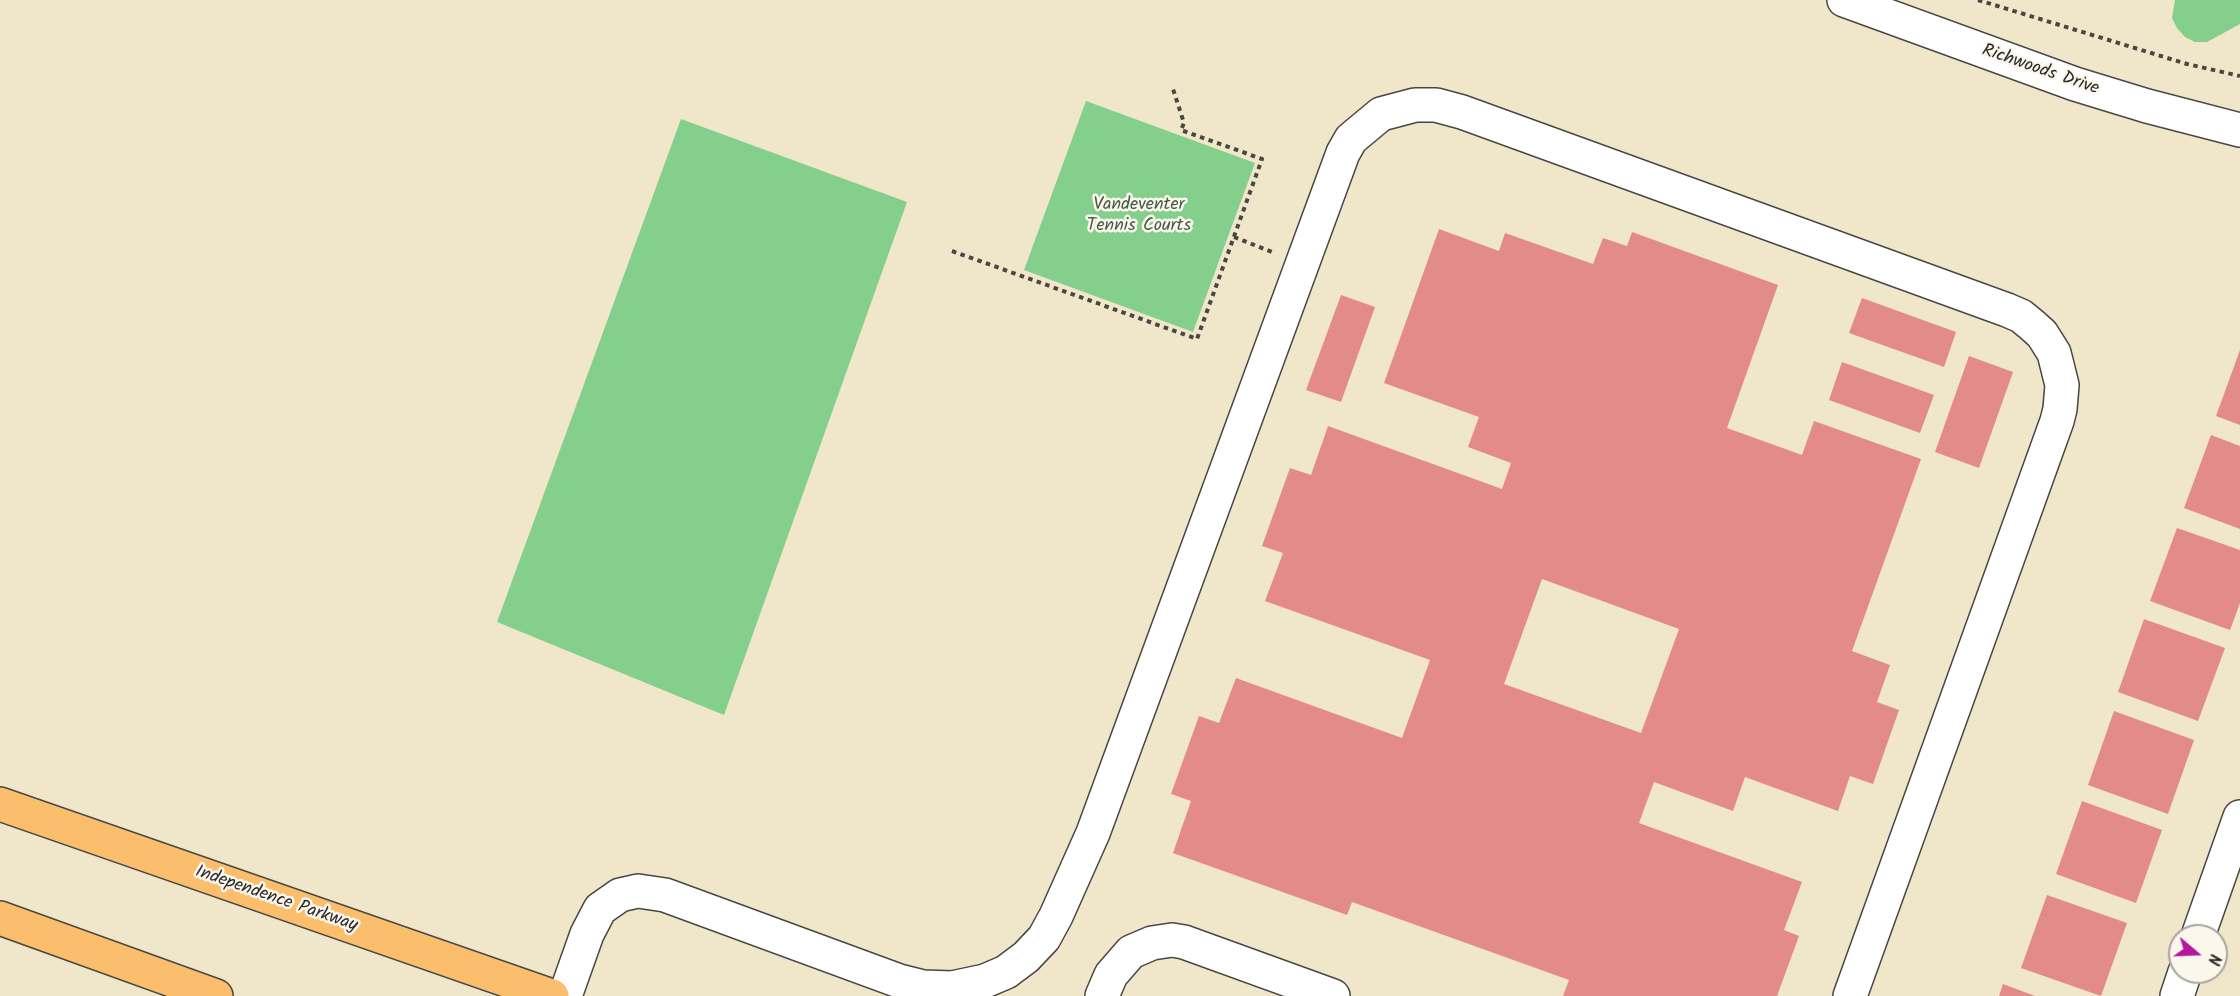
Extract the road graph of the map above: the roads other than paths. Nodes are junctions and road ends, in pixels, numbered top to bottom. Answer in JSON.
{"nodes":[{"id":1,"x":1844,"y":0,"type":"edge"},
{"id":2,"x":1888,"y":8,"type":"edge"},
{"id":3,"x":2240,"y":130,"type":"edge"},
{"id":4,"x":0,"y":804,"type":"edge"},
{"id":5,"x":2240,"y":817,"type":"edge"},
{"id":6,"x":0,"y":918,"type":"edge"},
{"id":7,"x":2202,"y":924,"type":"edge"},
{"id":8,"x":216,"y":996,"type":"edge"},
{"id":9,"x":552,"y":996,"type":"edge"},
{"id":10,"x":565,"y":996,"type":"edge"},
{"id":11,"x":1102,"y":996,"type":"edge"},
{"id":12,"x":1333,"y":996,"type":"edge"},
{"id":13,"x":1850,"y":996,"type":"edge"}],
"edges":[{"from":1,"to":2,"type":"street","name":"Richwoods Drive"},
{"from":2,"to":3,"type":"street","name":"Richwoods Drive"},
{"from":4,"to":9,"type":"main road","name":"Independence Parkway"},
{"from":5,"to":7,"type":"street"},
{"from":6,"to":8,"type":"main road"},
{"from":10,"to":13,"type":"street"},
{"from":11,"to":12,"type":"street"}]}
